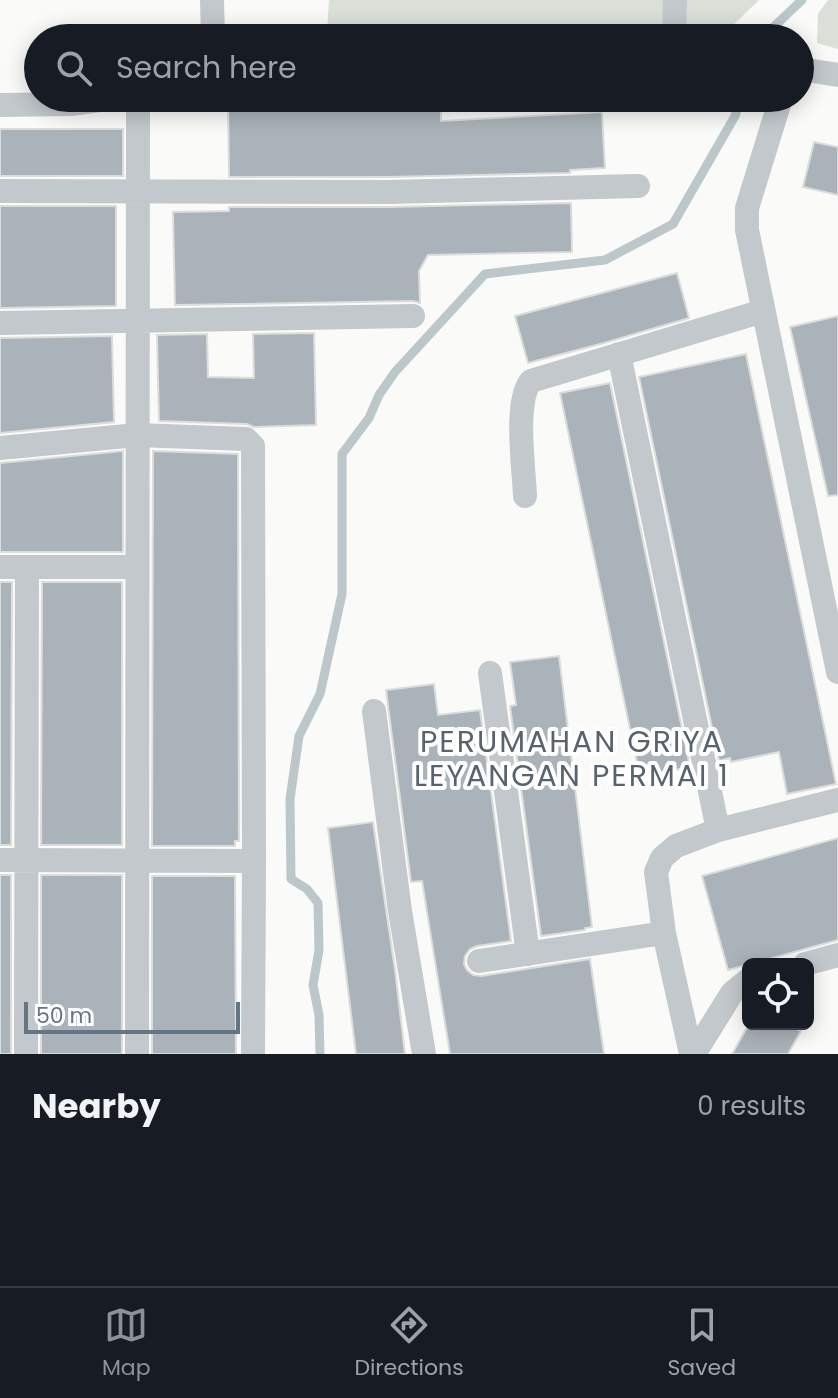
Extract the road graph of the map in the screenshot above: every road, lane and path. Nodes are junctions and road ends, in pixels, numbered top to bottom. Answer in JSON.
{"nodes":[{"id":1,"x":212,"y":0,"type":"edge"},
{"id":2,"x":675,"y":0,"type":"edge"},
{"id":3,"x":213,"y":24,"type":"edge"},
{"id":4,"x":674,"y":24,"type":"edge"},
{"id":5,"x":814,"y":71,"type":"edge"},
{"id":6,"x":838,"y":75,"type":"edge"},
{"id":7,"x":0,"y":105,"type":"edge"},
{"id":8,"x":24,"y":105,"type":"edge"},
{"id":9,"x":138,"y":112,"type":"edge"},
{"id":10,"x":777,"y":112,"type":"edge"},
{"id":11,"x":638,"y":186,"type":"dead end"},
{"id":12,"x":0,"y":191,"type":"edge"},
{"id":13,"x":138,"y":191,"type":"junction"},
{"id":14,"x":763,"y":311,"type":"junction"},
{"id":15,"x":413,"y":316,"type":"dead end"},
{"id":16,"x":137,"y":320,"type":"junction"},
{"id":17,"x":0,"y":323,"type":"edge"},
{"id":18,"x":619,"y":354,"type":"junction"},
{"id":19,"x":137,"y":435,"type":"junction"},
{"id":20,"x":0,"y":448,"type":"edge"},
{"id":21,"x":525,"y":496,"type":"dead end"},
{"id":22,"x":0,"y":567,"type":"edge"},
{"id":23,"x":27,"y":567,"type":"junction"},
{"id":24,"x":137,"y":567,"type":"junction"},
{"id":25,"x":838,"y":672,"type":"edge"},
{"id":26,"x":490,"y":673,"type":"dead end"},
{"id":27,"x":374,"y":711,"type":"dead end"},
{"id":28,"x":838,"y":800,"type":"edge"},
{"id":29,"x":718,"y":830,"type":"junction"},
{"id":30,"x":0,"y":860,"type":"edge"},
{"id":31,"x":26,"y":860,"type":"junction"},
{"id":32,"x":137,"y":860,"type":"junction"},
{"id":33,"x":254,"y":861,"type":"junction"},
{"id":34,"x":664,"y":933,"type":"junction"},
{"id":35,"x":528,"y":954,"type":"junction"},
{"id":36,"x":838,"y":955,"type":"edge"},
{"id":37,"x":479,"y":961,"type":"dead end"},
{"id":38,"x":814,"y":962,"type":"edge"},
{"id":39,"x":742,"y":985,"type":"edge"},
{"id":40,"x":26,"y":1054,"type":"edge"},
{"id":41,"x":137,"y":1054,"type":"edge"},
{"id":42,"x":253,"y":1054,"type":"edge"},
{"id":43,"x":424,"y":1054,"type":"edge"},
{"id":44,"x":692,"y":1054,"type":"edge"}],
"edges":[{"from":1,"to":3,"type":"street"},
{"from":2,"to":4,"type":"street"},
{"from":5,"to":6,"type":"street"},
{"from":7,"to":8,"type":"street"},
{"from":9,"to":13,"type":"street"},
{"from":10,"to":14,"type":"street"},
{"from":11,"to":13,"type":"street"},
{"from":12,"to":13,"type":"street"},
{"from":13,"to":16,"type":"street"},
{"from":14,"to":18,"type":"street"},
{"from":14,"to":25,"type":"street"},
{"from":15,"to":16,"type":"street"},
{"from":16,"to":17,"type":"street"},
{"from":16,"to":19,"type":"street"},
{"from":18,"to":21,"type":"street"},
{"from":18,"to":29,"type":"street"},
{"from":19,"to":20,"type":"street"},
{"from":19,"to":24,"type":"street"},
{"from":19,"to":33,"type":"street"},
{"from":22,"to":23,"type":"street"},
{"from":23,"to":24,"type":"street"},
{"from":23,"to":31,"type":"street"},
{"from":24,"to":32,"type":"street"},
{"from":26,"to":35,"type":"street"},
{"from":27,"to":43,"type":"street"},
{"from":28,"to":29,"type":"street"},
{"from":29,"to":34,"type":"street"},
{"from":30,"to":31,"type":"street"},
{"from":31,"to":32,"type":"street"},
{"from":31,"to":40,"type":"street"},
{"from":32,"to":33,"type":"street"},
{"from":32,"to":41,"type":"street"},
{"from":33,"to":42,"type":"street"},
{"from":34,"to":35,"type":"street"},
{"from":34,"to":44,"type":"street"},
{"from":35,"to":37,"type":"street"},
{"from":36,"to":38,"type":"street"},
{"from":39,"to":44,"type":"street"}]}
